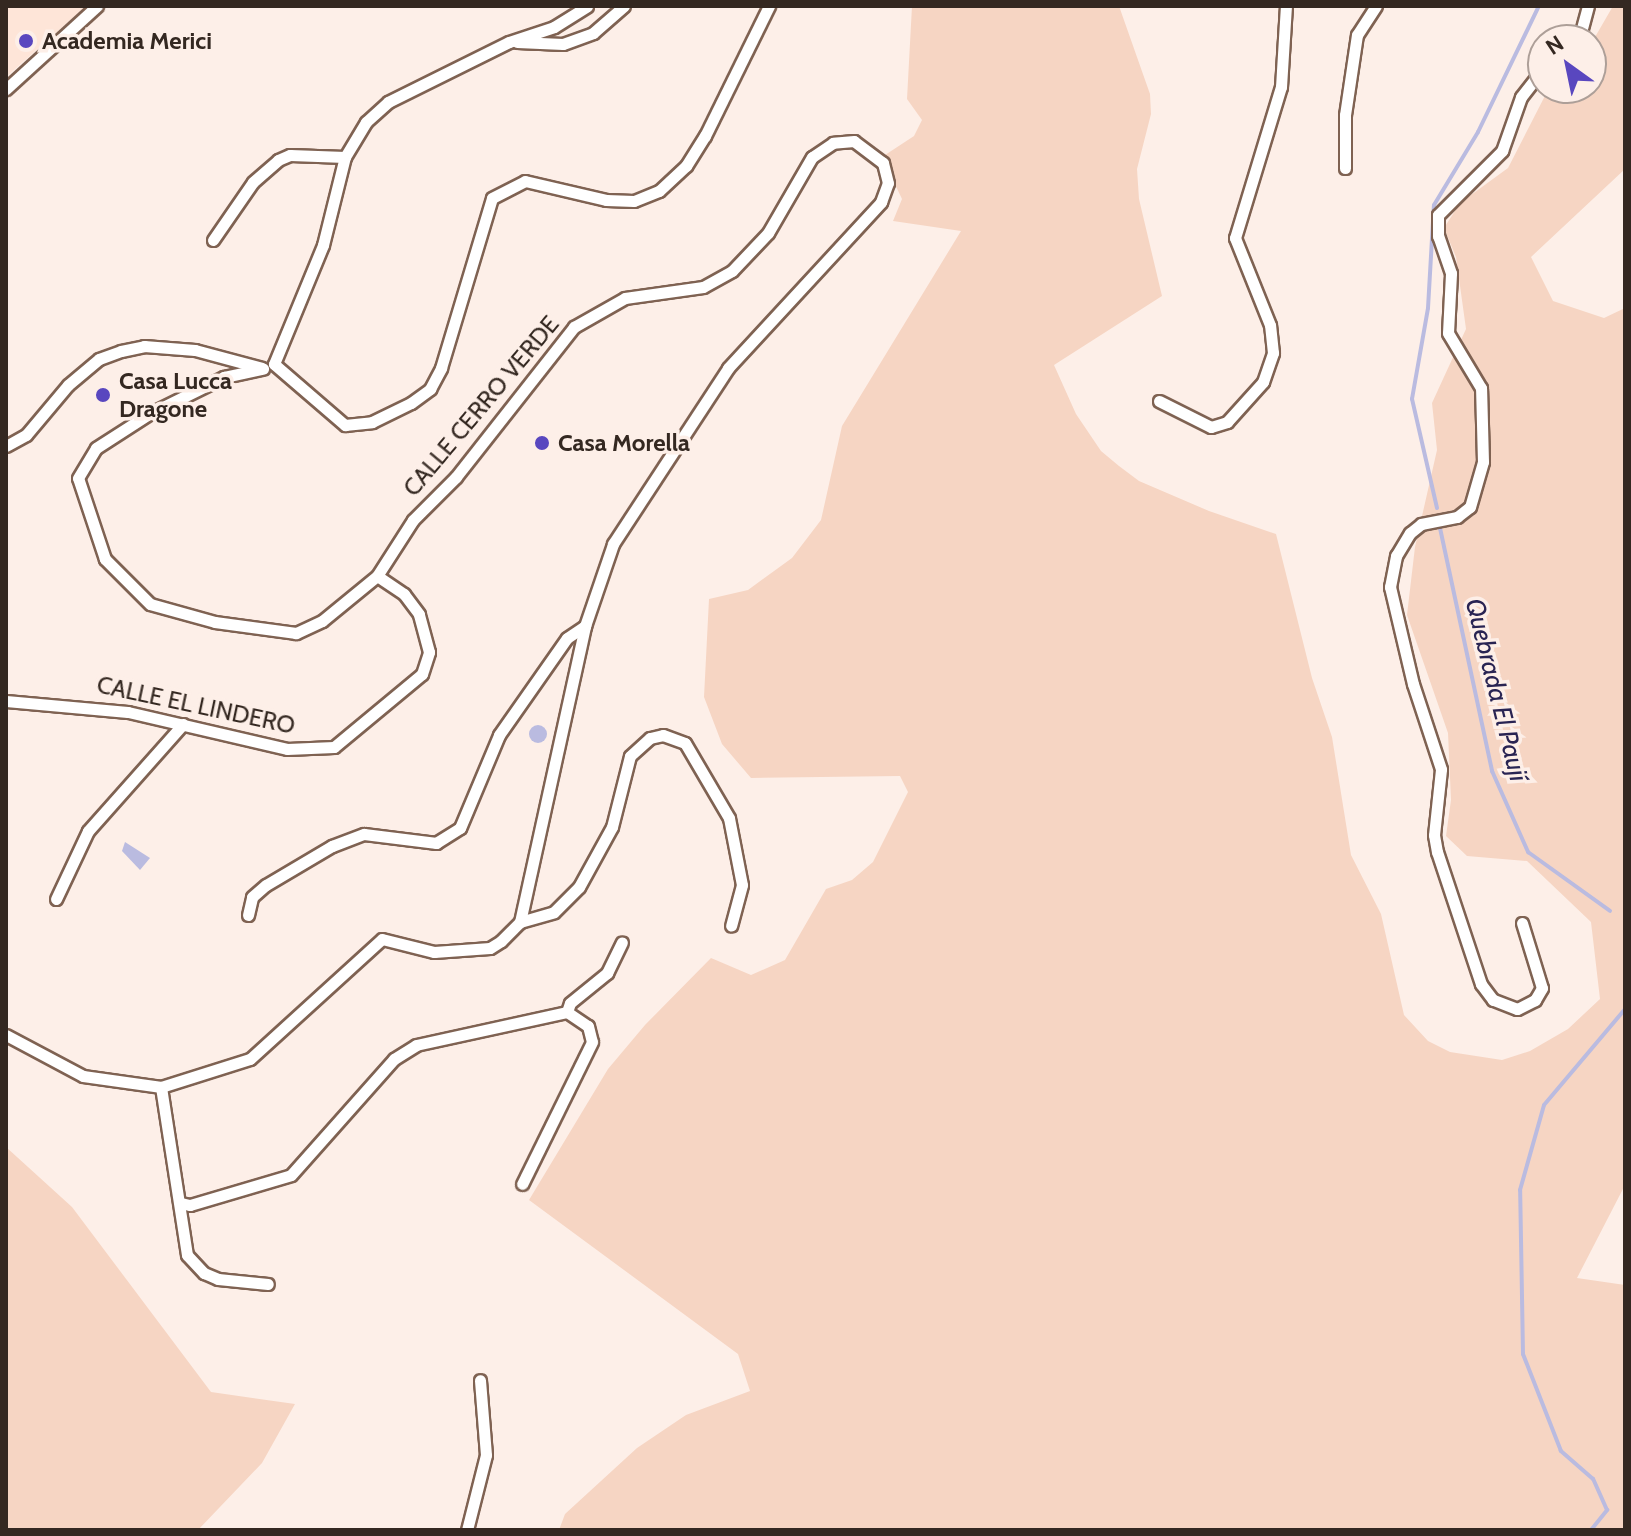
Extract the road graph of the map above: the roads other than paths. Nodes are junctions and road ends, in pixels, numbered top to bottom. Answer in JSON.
{"nodes":[{"id":1,"x":97,"y":6,"type":"edge"},
{"id":2,"x":587,"y":6,"type":"edge"},
{"id":3,"x":624,"y":6,"type":"edge"},
{"id":4,"x":769,"y":6,"type":"edge"},
{"id":5,"x":1286,"y":6,"type":"edge"},
{"id":6,"x":1376,"y":6,"type":"edge"},
{"id":7,"x":509,"y":42,"type":"junction"},
{"id":8,"x":6,"y":89,"type":"edge"},
{"id":9,"x":1527,"y":89,"type":"edge"},
{"id":10,"x":345,"y":157,"type":"junction"},
{"id":11,"x":1345,"y":168,"type":"dead end"},
{"id":12,"x":213,"y":240,"type":"dead end"},
{"id":13,"x":268,"y":366,"type":"junction"},
{"id":14,"x":1159,"y":401,"type":"dead end"},
{"id":15,"x":6,"y":446,"type":"edge"},
{"id":16,"x":377,"y":576,"type":"junction"},
{"id":17,"x":585,"y":626,"type":"junction"},
{"id":18,"x":6,"y":701,"type":"edge"},
{"id":19,"x":183,"y":724,"type":"junction"},
{"id":20,"x":56,"y":899,"type":"dead end"},
{"id":21,"x":248,"y":915,"type":"dead end"},
{"id":22,"x":520,"y":922,"type":"junction"},
{"id":23,"x":1522,"y":923,"type":"dead end"},
{"id":24,"x":731,"y":926,"type":"dead end"},
{"id":25,"x":622,"y":942,"type":"dead end"},
{"id":26,"x":567,"y":1012,"type":"junction"},
{"id":27,"x":6,"y":1035,"type":"edge"},
{"id":28,"x":161,"y":1087,"type":"junction"},
{"id":29,"x":522,"y":1184,"type":"dead end"},
{"id":30,"x":181,"y":1203,"type":"junction"},
{"id":31,"x":268,"y":1284,"type":"dead end"},
{"id":32,"x":480,"y":1380,"type":"dead end"},
{"id":33,"x":467,"y":1530,"type":"edge"}],
"edges":[{"from":1,"to":8,"type":"street"},
{"from":2,"to":7,"type":"street"},
{"from":3,"to":7,"type":"street"},
{"from":4,"to":13,"type":"street"},
{"from":5,"to":14,"type":"street"},
{"from":6,"to":11,"type":"street"},
{"from":7,"to":10,"type":"street"},
{"from":9,"to":23,"type":"street"},
{"from":10,"to":12,"type":"street"},
{"from":10,"to":13,"type":"street"},
{"from":13,"to":15,"type":"street"},
{"from":13,"to":16,"type":"street","name":"CALLE CERRO VERDE"},
{"from":16,"to":17,"type":"street","name":"CALLE CERRO VERDE"},
{"from":16,"to":19,"type":"street","name":"CALLE EL LINDERO"},
{"from":17,"to":21,"type":"street"},
{"from":17,"to":22,"type":"street","name":"CALLE CERRO VERDE"},
{"from":18,"to":19,"type":"street","name":"CALLE EL LINDERO"},
{"from":19,"to":20,"type":"street"},
{"from":22,"to":24,"type":"street"},
{"from":22,"to":28,"type":"street"},
{"from":25,"to":26,"type":"street"},
{"from":26,"to":29,"type":"street"},
{"from":26,"to":30,"type":"street"},
{"from":27,"to":28,"type":"street"},
{"from":28,"to":30,"type":"street"},
{"from":30,"to":31,"type":"street"},
{"from":32,"to":33,"type":"street"}]}
